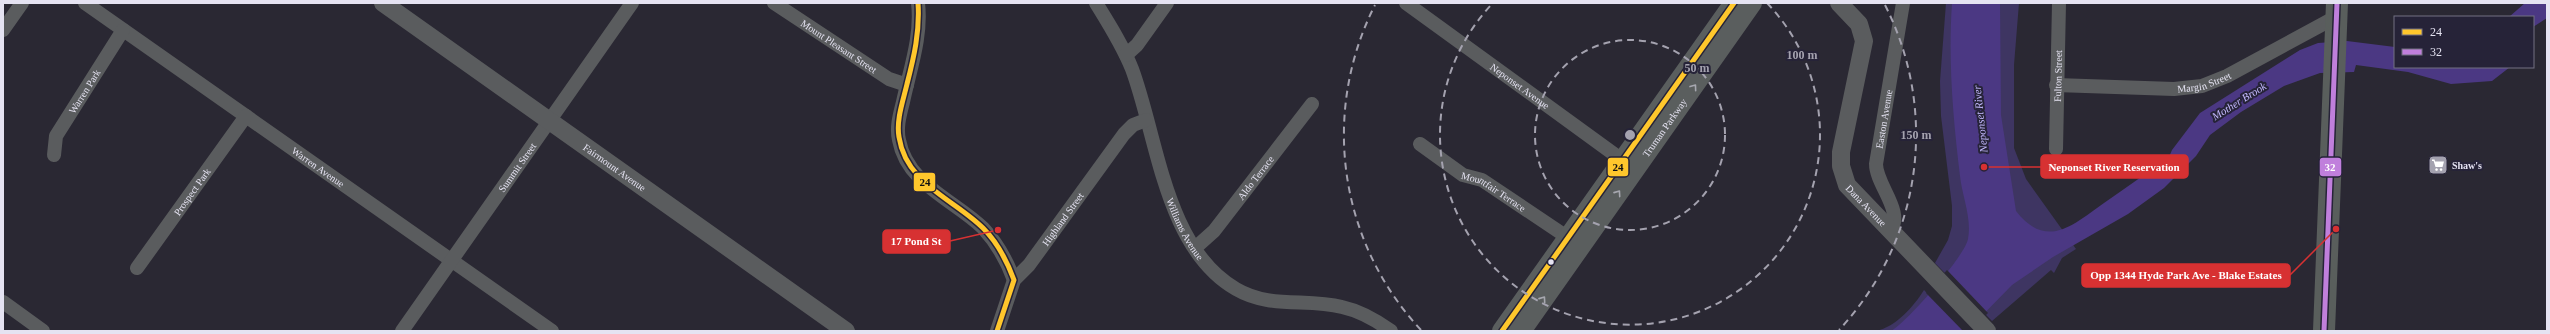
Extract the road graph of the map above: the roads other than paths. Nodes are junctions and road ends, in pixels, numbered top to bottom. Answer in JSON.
{"nodes":[{"id":1,"x":22,"y":3,"type":"edge"},
{"id":2,"x":85,"y":3,"type":"edge"},
{"id":3,"x":383,"y":3,"type":"edge"},
{"id":4,"x":632,"y":3,"type":"edge"},
{"id":5,"x":774,"y":3,"type":"edge"},
{"id":6,"x":918,"y":3,"type":"edge"},
{"id":7,"x":1096,"y":3,"type":"edge"},
{"id":8,"x":1166,"y":3,"type":"edge"},
{"id":9,"x":1406,"y":3,"type":"edge"},
{"id":10,"x":1734,"y":3,"type":"edge"},
{"id":11,"x":1752,"y":3,"type":"edge"},
{"id":12,"x":1902,"y":3,"type":"edge"},
{"id":13,"x":2059,"y":3,"type":"edge"},
{"id":14,"x":1844,"y":7,"type":"edge"},
{"id":15,"x":2336,"y":18,"type":"edge"},
{"id":16,"x":5,"y":21,"type":"edge"},
{"id":17,"x":123,"y":30,"type":"junction"},
{"id":18,"x":1126,"y":55,"type":"junction"},
{"id":19,"x":907,"y":85,"type":"junction"},
{"id":20,"x":2056,"y":85,"type":"junction"},
{"id":21,"x":1312,"y":104,"type":"dead end"},
{"id":22,"x":246,"y":116,"type":"junction"},
{"id":23,"x":1146,"y":120,"type":"junction"},
{"id":24,"x":549,"y":121,"type":"junction"},
{"id":25,"x":1420,"y":144,"type":"dead end"},
{"id":26,"x":2056,"y":149,"type":"dead end"},
{"id":27,"x":54,"y":155,"type":"dead end"},
{"id":28,"x":1629,"y":164,"type":"junction"},
{"id":29,"x":1890,"y":232,"type":"junction"},
{"id":30,"x":1567,"y":237,"type":"junction"},
{"id":31,"x":1195,"y":248,"type":"junction"},
{"id":32,"x":451,"y":260,"type":"junction"},
{"id":33,"x":137,"y":268,"type":"dead end"},
{"id":34,"x":1014,"y":280,"type":"junction"},
{"id":35,"x":3,"y":302,"type":"edge"},
{"id":36,"x":43,"y":331,"type":"edge"},
{"id":37,"x":402,"y":331,"type":"edge"},
{"id":38,"x":552,"y":331,"type":"edge"},
{"id":39,"x":846,"y":331,"type":"edge"},
{"id":40,"x":996,"y":331,"type":"edge"},
{"id":41,"x":1391,"y":331,"type":"edge"},
{"id":42,"x":1502,"y":331,"type":"edge"},
{"id":43,"x":1521,"y":331,"type":"edge"},
{"id":44,"x":1987,"y":331,"type":"edge"},
{"id":45,"x":2324,"y":331,"type":"edge"}],
"edges":[{"from":1,"to":16,"type":"street"},
{"from":2,"to":17,"type":"street","name":"Warren Avenue"},
{"from":3,"to":24,"type":"street","name":"Fairmount Avenue"},
{"from":4,"to":24,"type":"street","name":"Summit Street"},
{"from":5,"to":19,"type":"street","name":"Mount Pleasant Street"},
{"from":6,"to":19,"type":"street"},
{"from":7,"to":18,"type":"street","name":"Williams Avenue"},
{"from":8,"to":18,"type":"street"},
{"from":9,"to":28,"type":"street","name":"Neponset Avenue"},
{"from":10,"to":28,"type":"main road","name":"Truman Parkway"},
{"from":28,"to":11,"type":"main road","name":"Truman Parkway","one_way":true},
{"from":12,"to":29,"type":"street","name":"Easton Avenue"},
{"from":13,"to":20,"type":"street","name":"Fulton Street"},
{"from":14,"to":29,"type":"street","name":"Dana Avenue"},
{"from":15,"to":20,"type":"street","name":"Margin Street"},
{"from":15,"to":45,"type":"main road"},
{"from":17,"to":22,"type":"street","name":"Warren Avenue"},
{"from":17,"to":27,"type":"street","name":"Warren Park"},
{"from":18,"to":23,"type":"street","name":"Williams Avenue"},
{"from":19,"to":34,"type":"street"},
{"from":20,"to":26,"type":"street","name":"Fulton Street"},
{"from":21,"to":31,"type":"street","name":"Aldo Terrace"},
{"from":22,"to":32,"type":"street","name":"Warren Avenue"},
{"from":22,"to":33,"type":"street","name":"Prospect Park"},
{"from":23,"to":31,"type":"street","name":"Williams Avenue"},
{"from":23,"to":34,"type":"street","name":"Highland Street"},
{"from":24,"to":32,"type":"street","name":"Summit Street"},
{"from":24,"to":39,"type":"street","name":"Fairmount Avenue"},
{"from":25,"to":30,"type":"street","name":"Mountfair Terrace"},
{"from":28,"to":30,"type":"main road","name":"Truman Parkway"},
{"from":43,"to":28,"type":"main road","name":"Truman Parkway","one_way":true},
{"from":29,"to":44,"type":"street","name":"Dana Avenue"},
{"from":30,"to":42,"type":"main road","name":"Truman Parkway"},
{"from":31,"to":41,"type":"street","name":"Williams Avenue"},
{"from":32,"to":37,"type":"street","name":"Summit Street"},
{"from":32,"to":38,"type":"street","name":"Warren Avenue"},
{"from":34,"to":40,"type":"street","name":"Highland Street"},
{"from":35,"to":36,"type":"street"}]}
